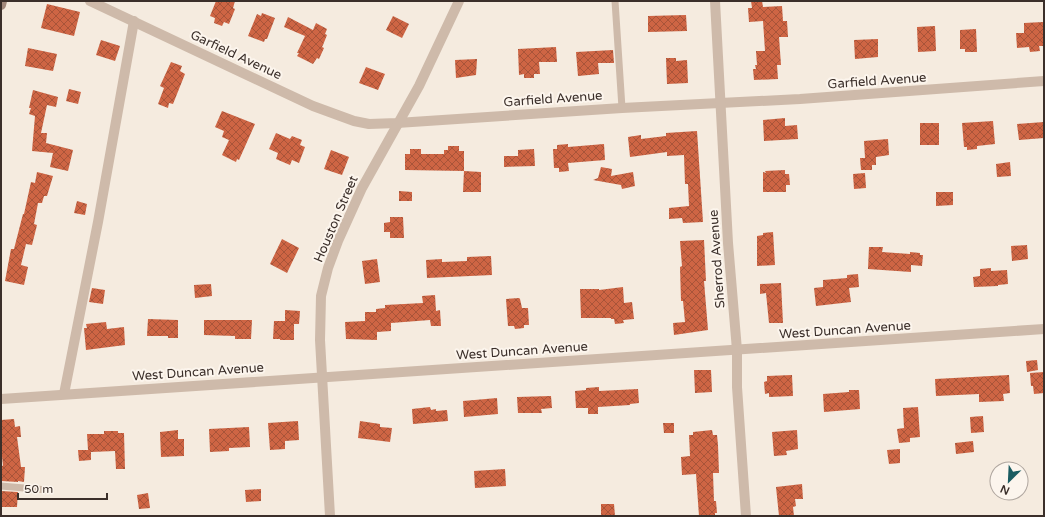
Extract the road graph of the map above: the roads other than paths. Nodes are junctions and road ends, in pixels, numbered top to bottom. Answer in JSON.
{"nodes":[{"id":1,"x":2,"y":1,"type":"edge"},
{"id":2,"x":90,"y":1,"type":"edge"},
{"id":3,"x":459,"y":1,"type":"edge"},
{"id":4,"x":615,"y":1,"type":"edge"},
{"id":5,"x":715,"y":1,"type":"edge"},
{"id":6,"x":1,"y":5,"type":"edge"},
{"id":7,"x":134,"y":21,"type":"junction"},
{"id":8,"x":1044,"y":81,"type":"edge"},
{"id":9,"x":721,"y":102,"type":"junction"},
{"id":10,"x":622,"y":108,"type":"junction"},
{"id":11,"x":397,"y":123,"type":"junction"},
{"id":12,"x":1044,"y":329,"type":"edge"},
{"id":13,"x":737,"y":350,"type":"junction"},
{"id":14,"x":321,"y":376,"type":"junction"},
{"id":15,"x":64,"y":394,"type":"junction"},
{"id":16,"x":1,"y":399,"type":"edge"},
{"id":17,"x":1,"y":486,"type":"edge"},
{"id":18,"x":47,"y":490,"type":"dead end"},
{"id":19,"x":330,"y":516,"type":"edge"},
{"id":20,"x":746,"y":516,"type":"edge"}],
"edges":[{"from":1,"to":6,"type":"main road"},
{"from":2,"to":7,"type":"street","name":"Garfield Avenue"},
{"from":3,"to":11,"type":"street","name":"Houston Street"},
{"from":4,"to":10,"type":"lane"},
{"from":5,"to":9,"type":"street","name":"Sherrod Avenue"},
{"from":7,"to":11,"type":"street","name":"Garfield Avenue"},
{"from":7,"to":15,"type":"street"},
{"from":8,"to":9,"type":"street","name":"Garfield Avenue"},
{"from":9,"to":10,"type":"street","name":"Garfield Avenue"},
{"from":9,"to":13,"type":"street","name":"Sherrod Avenue"},
{"from":10,"to":11,"type":"street","name":"Garfield Avenue"},
{"from":11,"to":14,"type":"street","name":"Houston Street"},
{"from":12,"to":13,"type":"street","name":"West Duncan Avenue"},
{"from":13,"to":14,"type":"street","name":"West Duncan Avenue"},
{"from":13,"to":20,"type":"street","name":"Sherrod Avenue"},
{"from":14,"to":15,"type":"street","name":"West Duncan Avenue"},
{"from":14,"to":19,"type":"street","name":"Houston Street"},
{"from":15,"to":16,"type":"street","name":"West Duncan Avenue"},
{"from":17,"to":18,"type":"lane"}]}
